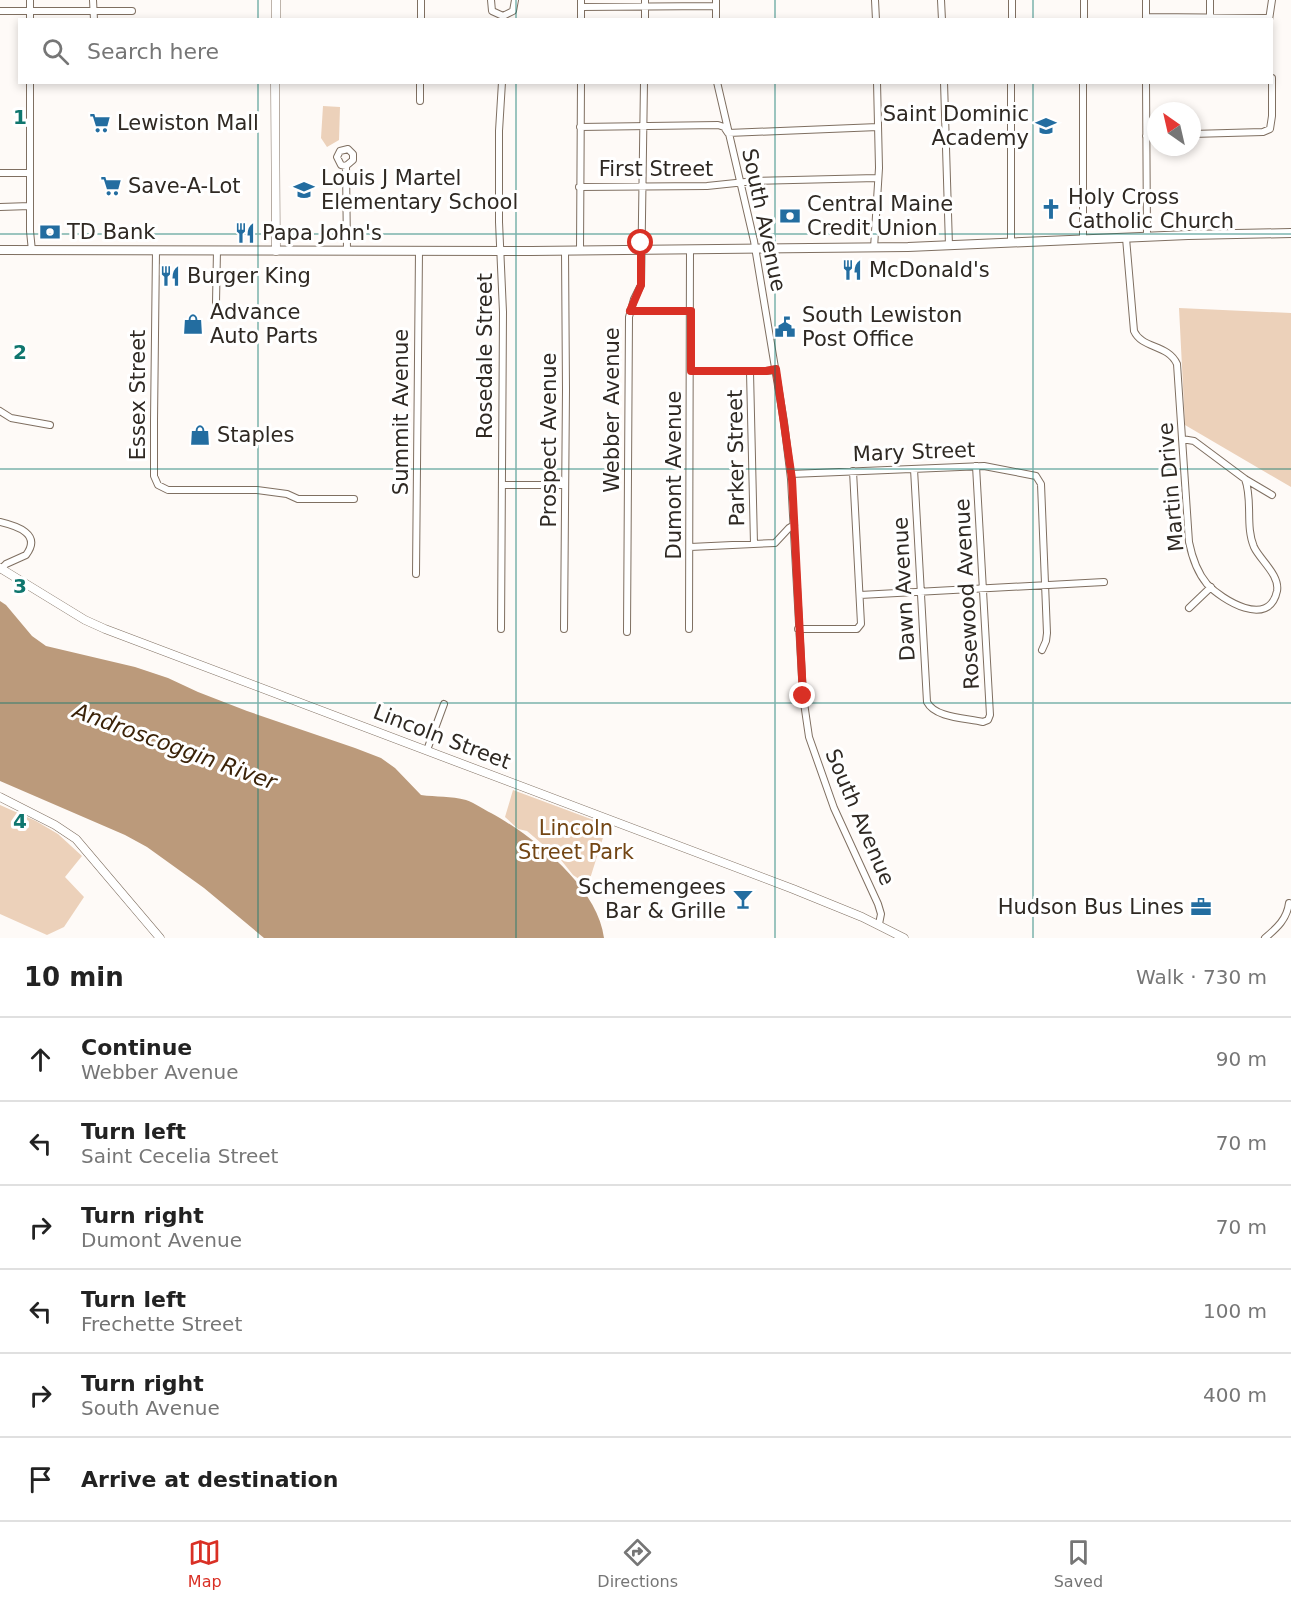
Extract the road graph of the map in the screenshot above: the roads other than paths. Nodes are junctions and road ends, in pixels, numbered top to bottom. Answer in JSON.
{"nodes":[{"id":1,"x":30,"y":0,"type":"edge"},
{"id":2,"x":93,"y":0,"type":"edge"},
{"id":3,"x":276,"y":0,"type":"edge"},
{"id":4,"x":421,"y":0,"type":"edge"},
{"id":5,"x":491,"y":0,"type":"edge"},
{"id":6,"x":515,"y":0,"type":"edge"},
{"id":7,"x":876,"y":0,"type":"edge"},
{"id":8,"x":941,"y":0,"type":"edge"},
{"id":9,"x":1012,"y":0,"type":"edge"},
{"id":10,"x":1084,"y":0,"type":"edge"},
{"id":11,"x":1146,"y":0,"type":"edge"},
{"id":12,"x":1210,"y":0,"type":"edge"},
{"id":13,"x":1272,"y":0,"type":"edge"},
{"id":14,"x":581,"y":3,"type":"edge"},
{"id":15,"x":645,"y":3,"type":"edge"},
{"id":16,"x":716,"y":3,"type":"edge"},
{"id":17,"x":30,"y":10,"type":"junction"},
{"id":18,"x":0,"y":11,"type":"edge"},
{"id":19,"x":93,"y":11,"type":"junction"},
{"id":20,"x":132,"y":11,"type":"dead end"},
{"id":21,"x":30,"y":18,"type":"edge"},
{"id":22,"x":93,"y":18,"type":"edge"},
{"id":23,"x":276,"y":18,"type":"edge"},
{"id":24,"x":421,"y":18,"type":"edge"},
{"id":25,"x":503,"y":18,"type":"edge"},
{"id":26,"x":876,"y":18,"type":"edge"},
{"id":27,"x":942,"y":18,"type":"edge"},
{"id":28,"x":1012,"y":18,"type":"edge"},
{"id":29,"x":1084,"y":18,"type":"edge"},
{"id":30,"x":1146,"y":18,"type":"edge"},
{"id":31,"x":1210,"y":18,"type":"joint"},
{"id":32,"x":1269,"y":18,"type":"edge"},
{"id":33,"x":30,"y":84,"type":"edge"},
{"id":34,"x":275,"y":84,"type":"edge"},
{"id":35,"x":420,"y":84,"type":"edge"},
{"id":36,"x":502,"y":84,"type":"edge"},
{"id":37,"x":581,"y":84,"type":"edge"},
{"id":38,"x":644,"y":84,"type":"edge"},
{"id":39,"x":717,"y":84,"type":"edge"},
{"id":40,"x":877,"y":84,"type":"edge"},
{"id":41,"x":944,"y":84,"type":"edge"},
{"id":42,"x":1011,"y":84,"type":"edge"},
{"id":43,"x":1083,"y":84,"type":"edge"},
{"id":44,"x":1146,"y":84,"type":"edge"},
{"id":45,"x":1272,"y":84,"type":"edge"},
{"id":46,"x":420,"y":101,"type":"dead end"},
{"id":47,"x":643,"y":126,"type":"junction"},
{"id":48,"x":580,"y":127,"type":"junction"},
{"id":49,"x":878,"y":127,"type":"junction"},
{"id":50,"x":728,"y":133,"type":"junction"},
{"id":51,"x":1201,"y":134,"type":"edge"},
{"id":52,"x":1146,"y":136,"type":"joint"},
{"id":53,"x":346,"y":166,"type":"dead end"},
{"id":54,"x":0,"y":173,"type":"edge"},
{"id":55,"x":30,"y":173,"type":"junction"},
{"id":56,"x":877,"y":178,"type":"junction"},
{"id":57,"x":740,"y":183,"type":"junction"},
{"id":58,"x":643,"y":186,"type":"junction"},
{"id":59,"x":579,"y":187,"type":"junction"},
{"id":60,"x":30,"y":206,"type":"junction"},
{"id":61,"x":0,"y":207,"type":"edge"},
{"id":62,"x":1291,"y":233,"type":"edge"},
{"id":63,"x":1147,"y":237,"type":"junction"},
{"id":64,"x":1126,"y":238,"type":"junction"},
{"id":65,"x":1083,"y":240,"type":"junction"},
{"id":66,"x":1011,"y":243,"type":"junction"},
{"id":67,"x":949,"y":246,"type":"junction"},
{"id":68,"x":755,"y":248,"type":"junction"},
{"id":69,"x":874,"y":248,"type":"junction"},
{"id":70,"x":690,"y":249,"type":"junction"},
{"id":71,"x":0,"y":250,"type":"edge"},
{"id":72,"x":156,"y":250,"type":"junction"},
{"id":73,"x":217,"y":250,"type":"junction"},
{"id":74,"x":565,"y":250,"type":"junction"},
{"id":75,"x":580,"y":250,"type":"junction"},
{"id":76,"x":642,"y":250,"type":"junction"},
{"id":77,"x":32,"y":251,"type":"junction"},
{"id":78,"x":276,"y":251,"type":"junction"},
{"id":79,"x":347,"y":251,"type":"junction"},
{"id":80,"x":419,"y":251,"type":"junction"},
{"id":81,"x":501,"y":251,"type":"junction"},
{"id":82,"x":216,"y":303,"type":"dead end"},
{"id":83,"x":630,"y":311,"type":"junction"},
{"id":84,"x":691,"y":311,"type":"junction"},
{"id":85,"x":776,"y":369,"type":"junction"},
{"id":86,"x":691,"y":371,"type":"junction"},
{"id":87,"x":750,"y":372,"type":"junction"},
{"id":88,"x":0,"y":411,"type":"edge"},
{"id":89,"x":50,"y":425,"type":"dead end"},
{"id":90,"x":1182,"y":439,"type":"junction"},
{"id":91,"x":976,"y":466,"type":"junction"},
{"id":92,"x":914,"y":469,"type":"junction"},
{"id":93,"x":853,"y":471,"type":"junction"},
{"id":94,"x":791,"y":474,"type":"junction"},
{"id":95,"x":1245,"y":479,"type":"junction"},
{"id":96,"x":502,"y":485,"type":"junction"},
{"id":97,"x":565,"y":485,"type":"junction"},
{"id":98,"x":1272,"y":495,"type":"dead end"},
{"id":99,"x":354,"y":499,"type":"dead end"},
{"id":100,"x":0,"y":522,"type":"edge"},
{"id":101,"x":794,"y":525,"type":"junction"},
{"id":102,"x":754,"y":544,"type":"junction"},
{"id":103,"x":690,"y":547,"type":"junction"},
{"id":104,"x":0,"y":568,"type":"edge"},
{"id":105,"x":416,"y":574,"type":"dead end"},
{"id":106,"x":1104,"y":582,"type":"dead end"},
{"id":107,"x":1046,"y":586,"type":"junction"},
{"id":108,"x":1211,"y":587,"type":"junction"},
{"id":109,"x":984,"y":589,"type":"junction"},
{"id":110,"x":921,"y":593,"type":"junction"},
{"id":111,"x":860,"y":595,"type":"junction"},
{"id":112,"x":1189,"y":608,"type":"dead end"},
{"id":113,"x":501,"y":629,"type":"dead end"},
{"id":114,"x":564,"y":629,"type":"dead end"},
{"id":115,"x":689,"y":629,"type":"dead end"},
{"id":116,"x":798,"y":629,"type":"junction"},
{"id":117,"x":627,"y":632,"type":"dead end"},
{"id":118,"x":1042,"y":650,"type":"dead end"},
{"id":119,"x":444,"y":704,"type":"dead end"},
{"id":120,"x":930,"y":707,"type":"joint"},
{"id":121,"x":427,"y":750,"type":"junction"},
{"id":122,"x":0,"y":797,"type":"edge"},
{"id":123,"x":1288,"y":903,"type":"dead end"},
{"id":124,"x":879,"y":924,"type":"junction"},
{"id":125,"x":160,"y":938,"type":"edge"},
{"id":126,"x":904,"y":938,"type":"edge"},
{"id":127,"x":1265,"y":938,"type":"edge"}],
"edges":[{"from":1,"to":17,"type":"street"},
{"from":2,"to":19,"type":"street"},
{"from":3,"to":23,"type":"main road"},
{"from":4,"to":24,"type":"street"},
{"from":5,"to":25,"type":"street"},
{"from":6,"to":25,"type":"street"},
{"from":7,"to":26,"type":"street"},
{"from":8,"to":27,"type":"street"},
{"from":9,"to":28,"type":"street"},
{"from":10,"to":29,"type":"street"},
{"from":11,"to":30,"type":"street"},
{"from":12,"to":31,"type":"street"},
{"from":13,"to":32,"type":"street"},
{"from":14,"to":15,"type":"street"},
{"from":15,"to":16,"type":"street"},
{"from":17,"to":18,"type":"street"},
{"from":17,"to":19,"type":"street"},
{"from":17,"to":21,"type":"street"},
{"from":19,"to":20,"type":"street"},
{"from":19,"to":22,"type":"street"},
{"from":30,"to":31,"type":"street"},
{"from":33,"to":55,"type":"street"},
{"from":34,"to":78,"type":"main road"},
{"from":35,"to":46,"type":"street"},
{"from":36,"to":81,"type":"street","name":"Rosedale Street"},
{"from":37,"to":48,"type":"street"},
{"from":38,"to":47,"type":"street","name":"Webber Avenue"},
{"from":39,"to":50,"type":"street","name":"South Avenue"},
{"from":40,"to":49,"type":"street"},
{"from":41,"to":67,"type":"street"},
{"from":42,"to":66,"type":"street"},
{"from":43,"to":65,"type":"street"},
{"from":44,"to":52,"type":"street"},
{"from":45,"to":51,"type":"street"},
{"from":47,"to":48,"type":"street"},
{"from":47,"to":50,"type":"street"},
{"from":47,"to":58,"type":"street","name":"Webber Avenue"},
{"from":48,"to":59,"type":"street"},
{"from":49,"to":50,"type":"street"},
{"from":49,"to":56,"type":"street"},
{"from":50,"to":57,"type":"street","name":"South Avenue"},
{"from":52,"to":63,"type":"street"},
{"from":53,"to":79,"type":"street"},
{"from":54,"to":55,"type":"street"},
{"from":55,"to":60,"type":"street"},
{"from":56,"to":57,"type":"street","name":"First Street"},
{"from":56,"to":69,"type":"street"},
{"from":57,"to":58,"type":"street","name":"First Street"},
{"from":57,"to":68,"type":"street","name":"South Avenue"},
{"from":58,"to":59,"type":"street","name":"First Street"},
{"from":58,"to":76,"type":"street","name":"Webber Avenue"},
{"from":59,"to":75,"type":"street"},
{"from":60,"to":61,"type":"street"},
{"from":60,"to":77,"type":"street"},
{"from":62,"to":63,"type":"highway"},
{"from":63,"to":64,"type":"highway"},
{"from":64,"to":65,"type":"highway"},
{"from":64,"to":90,"type":"street","name":"Martin Drive"},
{"from":65,"to":66,"type":"highway"},
{"from":66,"to":67,"type":"highway"},
{"from":67,"to":69,"type":"highway"},
{"from":68,"to":69,"type":"highway"},
{"from":68,"to":70,"type":"highway"},
{"from":68,"to":85,"type":"street","name":"South Avenue"},
{"from":70,"to":76,"type":"highway"},
{"from":70,"to":84,"type":"street","name":"Dumont Avenue"},
{"from":71,"to":77,"type":"highway"},
{"from":72,"to":73,"type":"highway"},
{"from":72,"to":77,"type":"highway"},
{"from":72,"to":99,"type":"street","name":"Essex Street"},
{"from":73,"to":78,"type":"highway"},
{"from":73,"to":82,"type":"street"},
{"from":74,"to":75,"type":"highway"},
{"from":74,"to":81,"type":"highway"},
{"from":74,"to":97,"type":"street","name":"Prospect Avenue"},
{"from":75,"to":76,"type":"highway"},
{"from":76,"to":83,"type":"street","name":"Webber Avenue"},
{"from":78,"to":79,"type":"highway"},
{"from":79,"to":80,"type":"highway"},
{"from":80,"to":81,"type":"highway"},
{"from":80,"to":105,"type":"street","name":"Summit Avenue"},
{"from":81,"to":96,"type":"street","name":"Rosedale Street"},
{"from":83,"to":84,"type":"street"},
{"from":83,"to":117,"type":"street","name":"Webber Avenue"},
{"from":84,"to":86,"type":"street","name":"Dumont Avenue"},
{"from":85,"to":87,"type":"street"},
{"from":85,"to":94,"type":"street","name":"South Avenue"},
{"from":86,"to":87,"type":"street"},
{"from":86,"to":103,"type":"street","name":"Dumont Avenue"},
{"from":87,"to":102,"type":"street","name":"Parker Street"},
{"from":88,"to":89,"type":"street"},
{"from":90,"to":95,"type":"street"},
{"from":90,"to":108,"type":"street","name":"Martin Drive"},
{"from":91,"to":92,"type":"street","name":"Mary Street"},
{"from":91,"to":107,"type":"street","name":"Mary Street"},
{"from":91,"to":109,"type":"street","name":"Rosewood Avenue"},
{"from":92,"to":93,"type":"street","name":"Mary Street"},
{"from":92,"to":110,"type":"street","name":"Dawn Avenue"},
{"from":93,"to":94,"type":"street","name":"Mary Street"},
{"from":93,"to":111,"type":"street"},
{"from":94,"to":101,"type":"street","name":"South Avenue"},
{"from":95,"to":98,"type":"street"},
{"from":95,"to":108,"type":"street","name":"Martin Drive"},
{"from":96,"to":97,"type":"street"},
{"from":96,"to":113,"type":"street","name":"Rosedale Street"},
{"from":97,"to":114,"type":"street","name":"Prospect Avenue"},
{"from":100,"to":104,"type":"street"},
{"from":101,"to":102,"type":"street"},
{"from":101,"to":116,"type":"street","name":"South Avenue"},
{"from":102,"to":103,"type":"street"},
{"from":103,"to":115,"type":"street","name":"Dumont Avenue"},
{"from":104,"to":121,"type":"main road","name":"Lincoln Street"},
{"from":106,"to":107,"type":"street"},
{"from":107,"to":109,"type":"street"},
{"from":107,"to":118,"type":"street"},
{"from":108,"to":112,"type":"street"},
{"from":109,"to":110,"type":"street"},
{"from":109,"to":120,"type":"street","name":"Rosewood Avenue"},
{"from":110,"to":111,"type":"street"},
{"from":110,"to":120,"type":"street","name":"Dawn Avenue"},
{"from":111,"to":116,"type":"street"},
{"from":116,"to":124,"type":"street","name":"South Avenue"},
{"from":119,"to":121,"type":"street"},
{"from":121,"to":124,"type":"main road","name":"Lincoln Street"},
{"from":122,"to":125,"type":"main road"},
{"from":123,"to":127,"type":"street"},
{"from":124,"to":126,"type":"main road","name":"Lincoln Street"}]}
